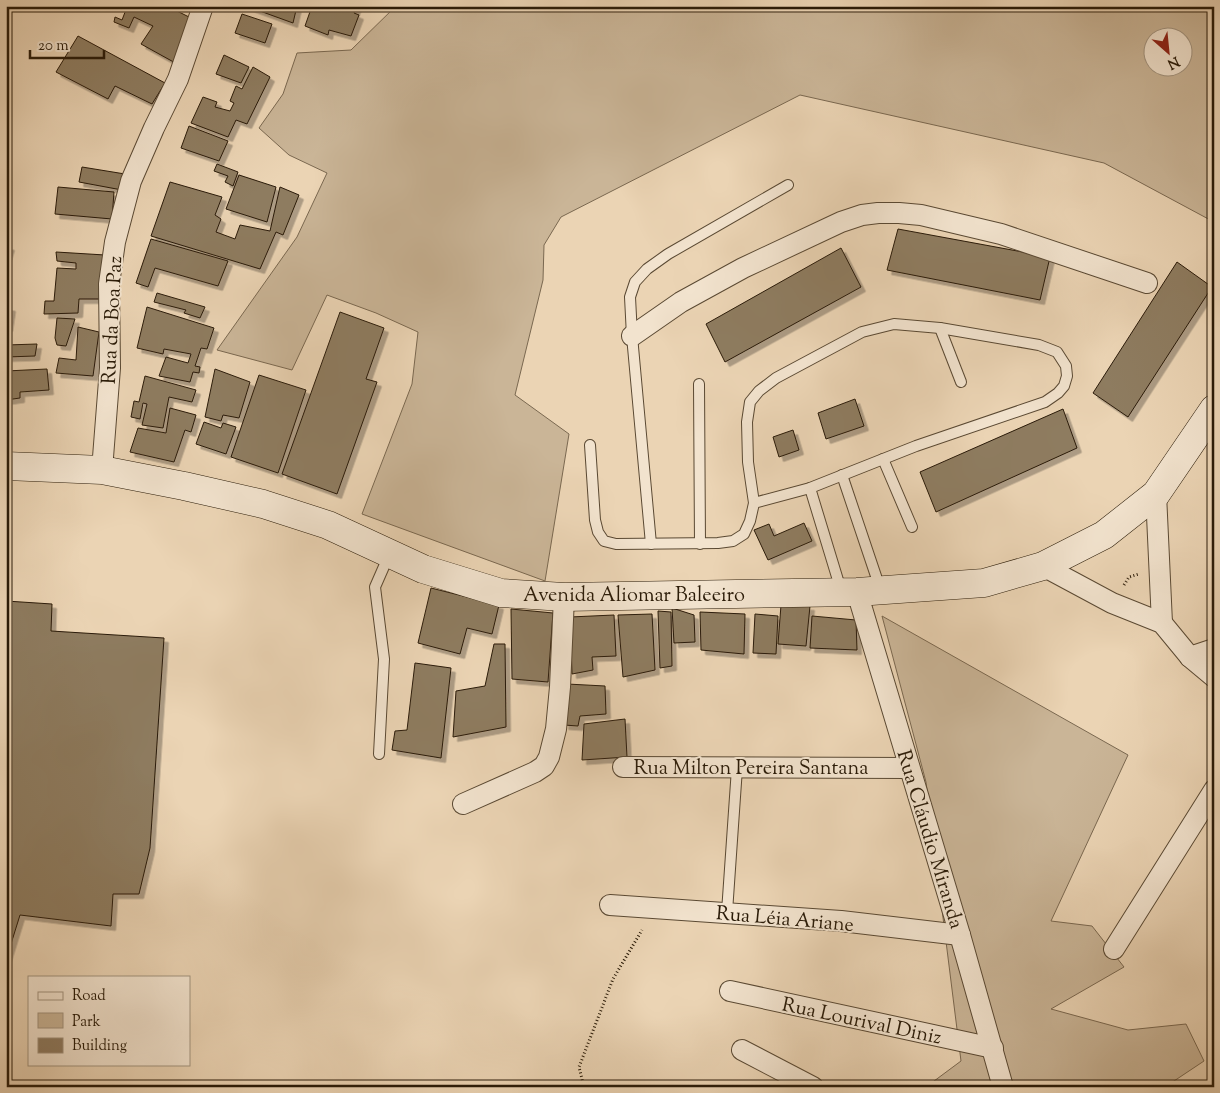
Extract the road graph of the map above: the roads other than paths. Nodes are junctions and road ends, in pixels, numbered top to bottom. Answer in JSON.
{"nodes":[{"id":1,"x":203,"y":6,"type":"edge"},
{"id":2,"x":788,"y":184,"type":"dead end"},
{"id":3,"x":1147,"y":282,"type":"dead end"},
{"id":4,"x":940,"y":328,"type":"junction"},
{"id":5,"x":632,"y":336,"type":"junction"},
{"id":6,"x":961,"y":382,"type":"dead end"},
{"id":7,"x":699,"y":384,"type":"dead end"},
{"id":8,"x":1214,"y":409,"type":"edge"},
{"id":9,"x":590,"y":445,"type":"dead end"},
{"id":10,"x":883,"y":459,"type":"junction"},
{"id":11,"x":6,"y":466,"type":"edge"},
{"id":12,"x":102,"y":470,"type":"junction"},
{"id":13,"x":842,"y":476,"type":"junction"},
{"id":14,"x":810,"y":488,"type":"junction"},
{"id":15,"x":1156,"y":494,"type":"junction"},
{"id":16,"x":754,"y":503,"type":"junction"},
{"id":17,"x":912,"y":527,"type":"dead end"},
{"id":18,"x":651,"y":544,"type":"junction"},
{"id":19,"x":700,"y":544,"type":"junction"},
{"id":20,"x":389,"y":554,"type":"junction"},
{"id":21,"x":1043,"y":566,"type":"junction"},
{"id":22,"x":860,"y":592,"type":"junction"},
{"id":23,"x":564,"y":597,"type":"junction"},
{"id":24,"x":1162,"y":622,"type":"junction"},
{"id":25,"x":1214,"y":649,"type":"edge"},
{"id":26,"x":1190,"y":657,"type":"junction"},
{"id":27,"x":1214,"y":677,"type":"edge"},
{"id":28,"x":379,"y":754,"type":"dead end"},
{"id":29,"x":623,"y":767,"type":"dead end"},
{"id":30,"x":737,"y":768,"type":"junction"},
{"id":31,"x":909,"y":768,"type":"junction"},
{"id":32,"x":1214,"y":790,"type":"edge"},
{"id":33,"x":463,"y":804,"type":"dead end"},
{"id":34,"x":610,"y":905,"type":"dead end"},
{"id":35,"x":727,"y":912,"type":"junction"},
{"id":36,"x":960,"y":935,"type":"junction"},
{"id":37,"x":1114,"y":949,"type":"dead end"},
{"id":38,"x":730,"y":991,"type":"dead end"},
{"id":39,"x":993,"y":1048,"type":"junction"},
{"id":40,"x":742,"y":1050,"type":"dead end"},
{"id":41,"x":813,"y":1087,"type":"edge"},
{"id":42,"x":1003,"y":1087,"type":"edge"}],
"edges":[{"from":1,"to":12,"type":"street","name":"Rua da Boa Paz"},
{"from":2,"to":5,"type":"lane"},
{"from":3,"to":5,"type":"street"},
{"from":4,"to":6,"type":"lane"},
{"from":4,"to":10,"type":"lane"},
{"from":4,"to":16,"type":"lane"},
{"from":5,"to":18,"type":"lane"},
{"from":7,"to":19,"type":"lane"},
{"from":8,"to":15,"type":"main road","name":"Avenida Aliomar Baleeiro"},
{"from":9,"to":18,"type":"lane"},
{"from":10,"to":13,"type":"lane"},
{"from":10,"to":17,"type":"lane"},
{"from":11,"to":12,"type":"main road","name":"Avenida Aliomar Baleeiro"},
{"from":12,"to":20,"type":"main road","name":"Avenida Aliomar Baleeiro"},
{"from":13,"to":14,"type":"lane"},
{"from":13,"to":22,"type":"lane"},
{"from":14,"to":16,"type":"lane"},
{"from":14,"to":22,"type":"lane"},
{"from":15,"to":21,"type":"main road","name":"Avenida Aliomar Baleeiro"},
{"from":15,"to":24,"type":"street"},
{"from":16,"to":19,"type":"lane"},
{"from":18,"to":19,"type":"lane"},
{"from":20,"to":23,"type":"main road","name":"Avenida Aliomar Baleeiro"},
{"from":20,"to":28,"type":"lane"},
{"from":21,"to":22,"type":"main road","name":"Avenida Aliomar Baleeiro"},
{"from":21,"to":24,"type":"street"},
{"from":22,"to":23,"type":"main road","name":"Avenida Aliomar Baleeiro"},
{"from":22,"to":31,"type":"street","name":"Rua Cláudio Miranda"},
{"from":23,"to":33,"type":"street"},
{"from":24,"to":26,"type":"street"},
{"from":25,"to":26,"type":"street"},
{"from":26,"to":27,"type":"street"},
{"from":29,"to":30,"type":"street","name":"Rua Milton Pereira Santana"},
{"from":30,"to":31,"type":"street","name":"Rua Milton Pereira Santana"},
{"from":30,"to":35,"type":"lane"},
{"from":31,"to":36,"type":"street","name":"Rua Cláudio Miranda"},
{"from":32,"to":37,"type":"street"},
{"from":34,"to":35,"type":"street","name":"Rua Léia Ariane"},
{"from":35,"to":36,"type":"street","name":"Rua Léia Ariane"},
{"from":36,"to":39,"type":"street","name":"Rua Cláudio Miranda"},
{"from":38,"to":39,"type":"street","name":"Rua Lourival Diniz"},
{"from":39,"to":42,"type":"street","name":"Rua Cláudio Miranda"},
{"from":40,"to":41,"type":"street"}]}
